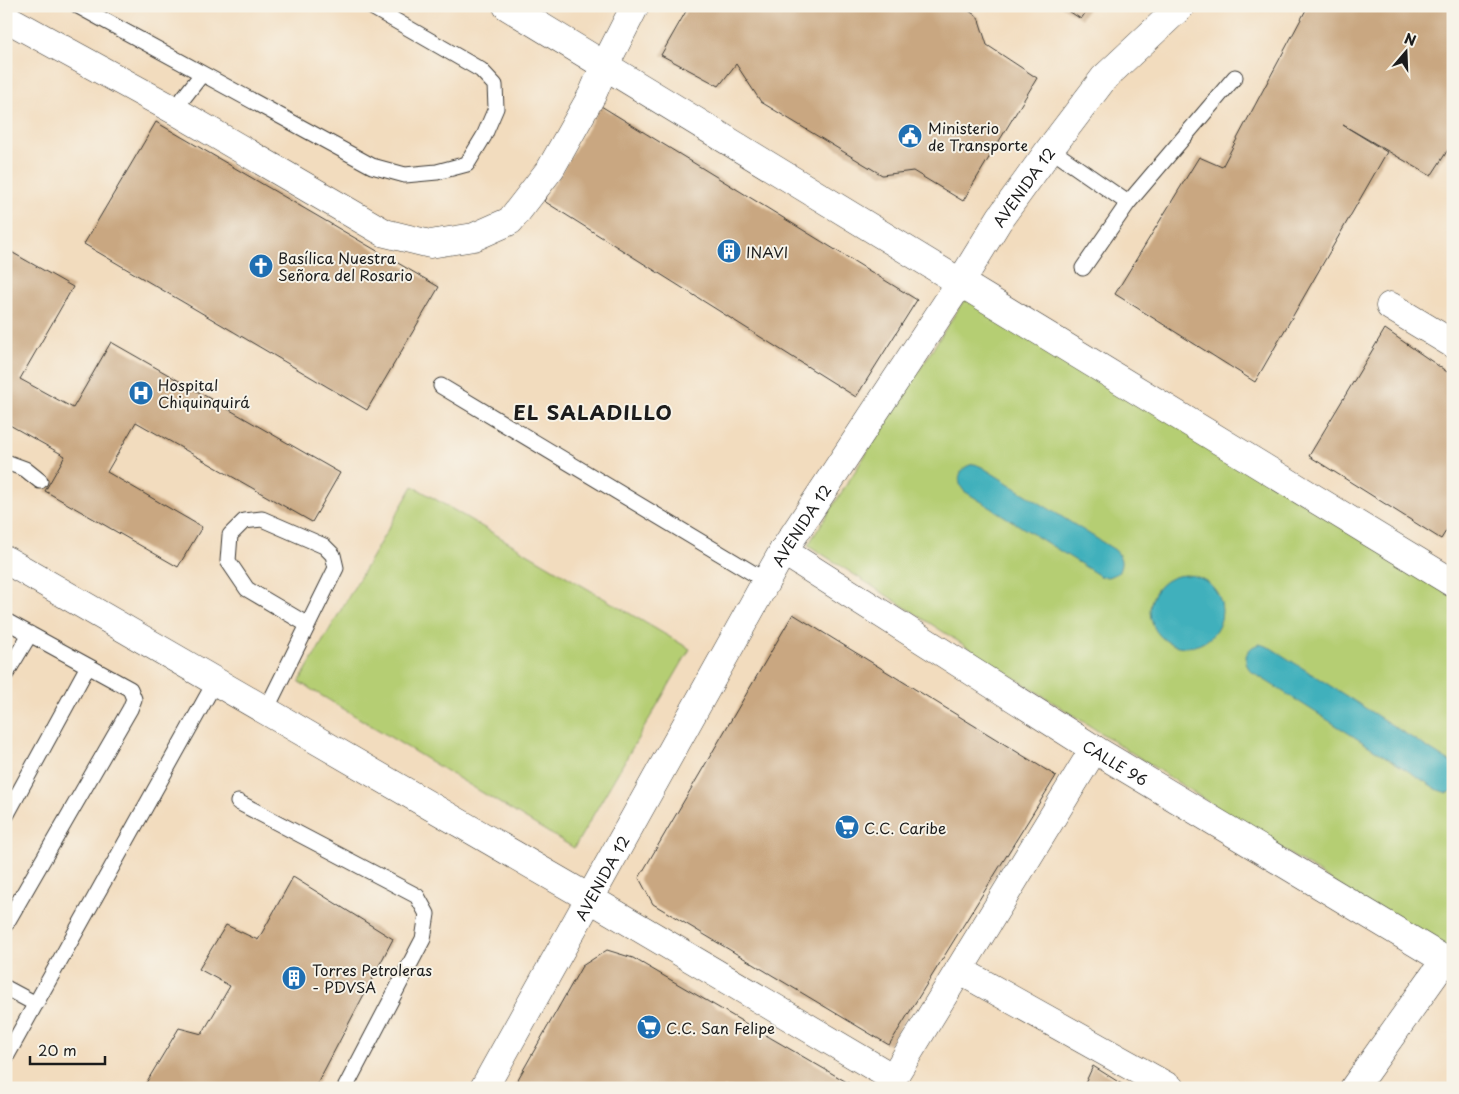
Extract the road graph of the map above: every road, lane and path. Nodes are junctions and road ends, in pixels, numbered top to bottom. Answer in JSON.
{"nodes":[{"id":1,"x":18,"y":6,"type":"edge"},
{"id":2,"x":78,"y":6,"type":"edge"},
{"id":3,"x":370,"y":6,"type":"edge"},
{"id":4,"x":507,"y":6,"type":"edge"},
{"id":5,"x":635,"y":6,"type":"edge"},
{"id":6,"x":1181,"y":6,"type":"edge"},
{"id":7,"x":6,"y":18,"type":"edge"},
{"id":8,"x":605,"y":66,"type":"junction"},
{"id":9,"x":202,"y":74,"type":"junction"},
{"id":10,"x":1234,"y":77,"type":"dead end"},
{"id":11,"x":178,"y":104,"type":"junction"},
{"id":12,"x":1050,"y":149,"type":"junction"},
{"id":13,"x":1128,"y":203,"type":"junction"},
{"id":14,"x":1083,"y":268,"type":"dead end"},
{"id":15,"x":960,"y":282,"type":"junction"},
{"id":16,"x":1390,"y":306,"type":"dead end"},
{"id":17,"x":1453,"y":344,"type":"edge"},
{"id":18,"x":441,"y":386,"type":"dead end"},
{"id":19,"x":6,"y":462,"type":"edge"},
{"id":20,"x":40,"y":480,"type":"dead end"},
{"id":21,"x":783,"y":551,"type":"junction"},
{"id":22,"x":6,"y":560,"type":"edge"},
{"id":23,"x":1450,"y":576,"type":"edge"},
{"id":24,"x":766,"y":581,"type":"junction"},
{"id":25,"x":6,"y":622,"type":"edge"},
{"id":26,"x":308,"y":625,"type":"junction"},
{"id":27,"x":30,"y":634,"type":"junction"},
{"id":28,"x":88,"y":666,"type":"junction"},
{"id":29,"x":6,"y":674,"type":"edge"},
{"id":30,"x":214,"y":682,"type":"junction"},
{"id":31,"x":266,"y":712,"type":"junction"},
{"id":32,"x":1094,"y":749,"type":"junction"},
{"id":33,"x":238,"y":802,"type":"dead end"},
{"id":34,"x":6,"y":816,"type":"edge"},
{"id":35,"x":590,"y":898,"type":"junction"},
{"id":36,"x":6,"y":924,"type":"edge"},
{"id":37,"x":1449,"y":963,"type":"edge"},
{"id":38,"x":959,"y":970,"type":"junction"},
{"id":39,"x":6,"y":988,"type":"edge"},
{"id":40,"x":36,"y":1004,"type":"junction"},
{"id":41,"x":6,"y":1057,"type":"edge"},
{"id":42,"x":345,"y":1088,"type":"edge"},
{"id":43,"x":484,"y":1088,"type":"edge"},
{"id":44,"x":1170,"y":1088,"type":"edge"},
{"id":45,"x":1354,"y":1088,"type":"edge"}],
"edges":[{"from":1,"to":11,"type":"street"},
{"from":2,"to":9,"type":"lane"},
{"from":3,"to":9,"type":"lane"},
{"from":4,"to":8,"type":"street"},
{"from":5,"to":8,"type":"street"},
{"from":6,"to":12,"type":"street","name":"AVENIDA 12"},
{"from":7,"to":11,"type":"street"},
{"from":8,"to":11,"type":"street"},
{"from":8,"to":15,"type":"street"},
{"from":9,"to":11,"type":"lane"},
{"from":10,"to":13,"type":"lane"},
{"from":12,"to":13,"type":"lane"},
{"from":12,"to":15,"type":"street","name":"AVENIDA 12"},
{"from":13,"to":14,"type":"lane"},
{"from":15,"to":21,"type":"street","name":"AVENIDA 12"},
{"from":15,"to":23,"type":"street"},
{"from":16,"to":17,"type":"street"},
{"from":18,"to":24,"type":"lane"},
{"from":19,"to":20,"type":"lane"},
{"from":21,"to":24,"type":"street","name":"AVENIDA 12"},
{"from":21,"to":32,"type":"street","name":"CALLE 96"},
{"from":22,"to":30,"type":"street"},
{"from":24,"to":35,"type":"street","name":"AVENIDA 12"},
{"from":25,"to":27,"type":"lane"},
{"from":26,"to":26,"type":"lane"},
{"from":26,"to":31,"type":"lane"},
{"from":27,"to":28,"type":"lane"},
{"from":27,"to":29,"type":"lane"},
{"from":28,"to":34,"type":"lane"},
{"from":28,"to":36,"type":"lane"},
{"from":30,"to":31,"type":"street"},
{"from":30,"to":40,"type":"lane"},
{"from":31,"to":35,"type":"street"},
{"from":32,"to":37,"type":"street","name":"CALLE 96"},
{"from":32,"to":38,"type":"street"},
{"from":33,"to":42,"type":"lane"},
{"from":35,"to":38,"type":"street"},
{"from":35,"to":43,"type":"street","name":"AVENIDA 12"},
{"from":37,"to":45,"type":"street"},
{"from":38,"to":44,"type":"street"},
{"from":39,"to":40,"type":"lane"},
{"from":40,"to":41,"type":"lane"}]}
